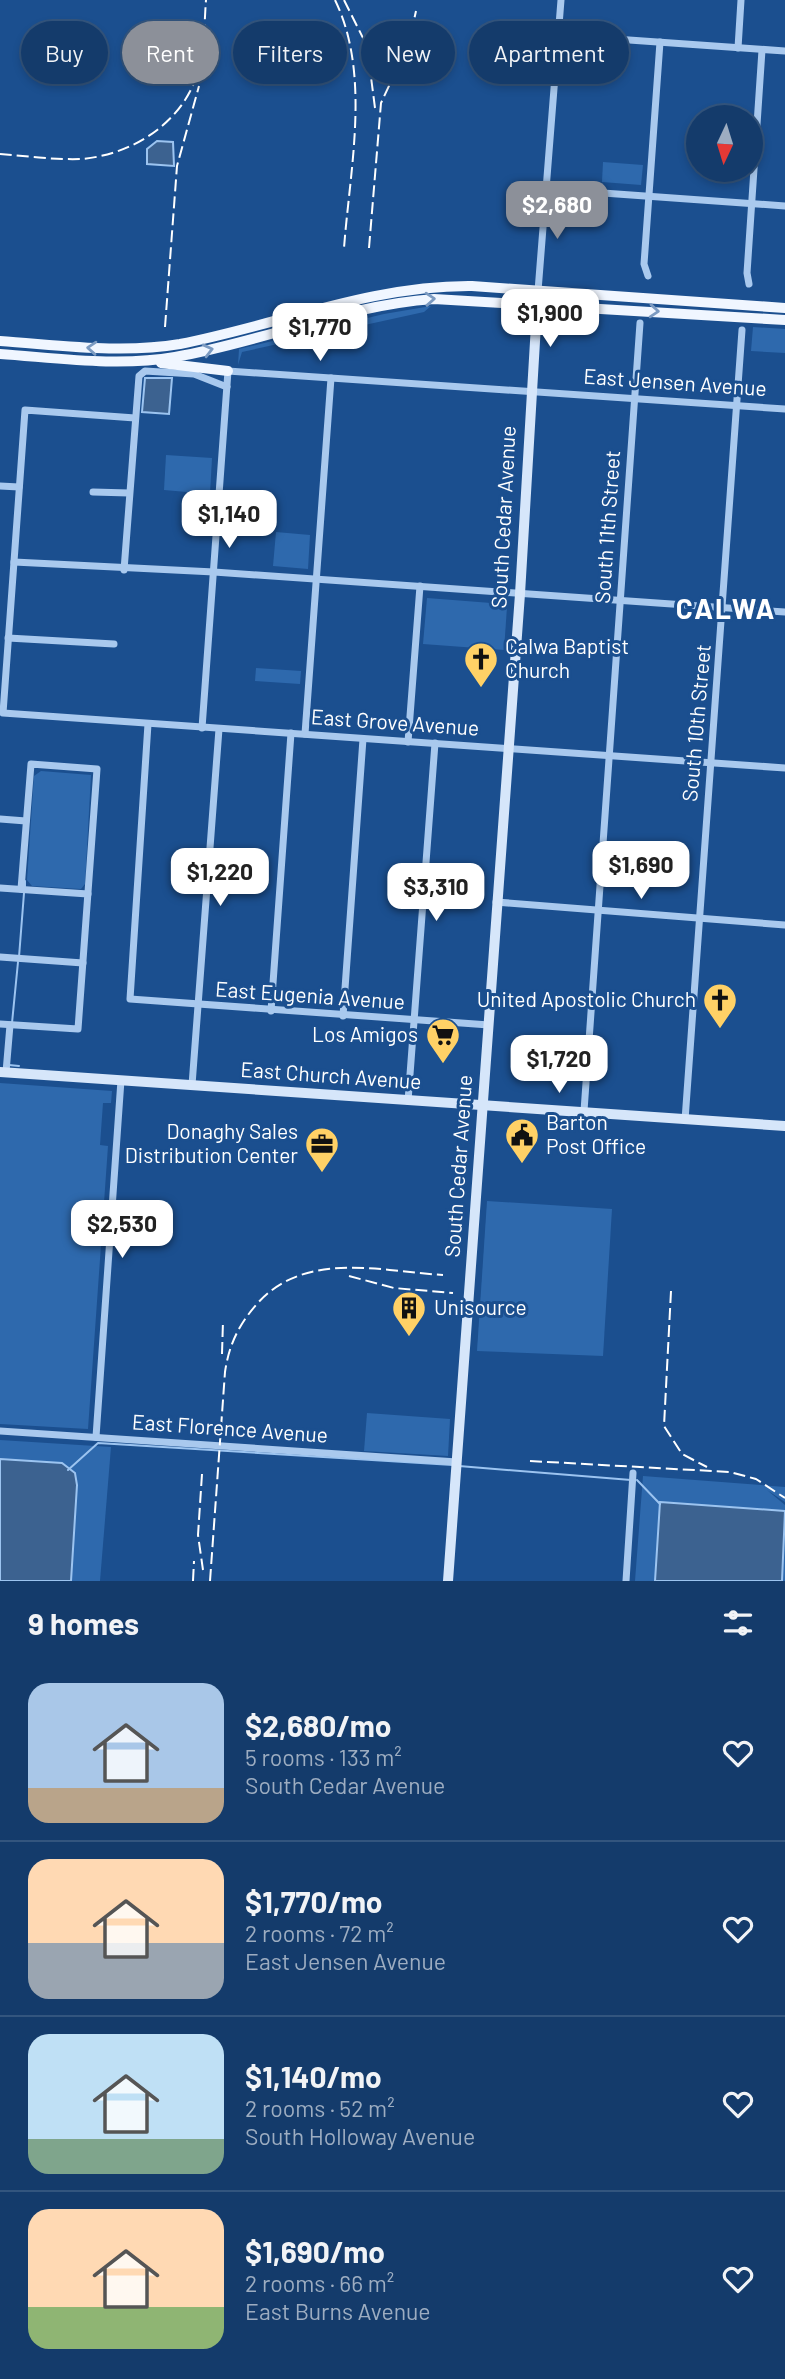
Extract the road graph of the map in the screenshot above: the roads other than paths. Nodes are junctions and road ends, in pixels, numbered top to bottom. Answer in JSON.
{"nodes":[{"id":1,"x":562,"y":0,"type":"edge"},
{"id":2,"x":741,"y":0,"type":"edge"},
{"id":3,"x":560,"y":21,"type":"edge"},
{"id":4,"x":629,"y":40,"type":"edge"},
{"id":5,"x":660,"y":42,"type":"junction"},
{"id":6,"x":738,"y":48,"type":"junction"},
{"id":7,"x":762,"y":50,"type":"junction"},
{"id":8,"x":785,"y":51,"type":"edge"},
{"id":9,"x":554,"y":84,"type":"edge"},
{"id":10,"x":547,"y":189,"type":"junction"},
{"id":11,"x":649,"y":196,"type":"junction"},
{"id":12,"x":752,"y":204,"type":"junction"},
{"id":13,"x":785,"y":206,"type":"edge"},
{"id":14,"x":648,"y":276,"type":"dead end"},
{"id":15,"x":749,"y":284,"type":"dead end"},
{"id":16,"x":538,"y":291,"type":"junction"},
{"id":17,"x":537,"y":303,"type":"junction"},
{"id":18,"x":785,"y":308,"type":"edge"},
{"id":19,"x":785,"y":320,"type":"edge"},
{"id":20,"x":640,"y":323,"type":"dead end"},
{"id":21,"x":742,"y":330,"type":"dead end"},
{"id":22,"x":0,"y":341,"type":"edge"},
{"id":23,"x":0,"y":354,"type":"edge"},
{"id":24,"x":141,"y":360,"type":"junction"},
{"id":25,"x":228,"y":371,"type":"junction"},
{"id":26,"x":331,"y":378,"type":"junction"},
{"id":27,"x":227,"y":387,"type":"junction"},
{"id":28,"x":531,"y":393,"type":"junction"},
{"id":29,"x":636,"y":400,"type":"junction"},
{"id":30,"x":738,"y":406,"type":"junction"},
{"id":31,"x":785,"y":409,"type":"edge"},
{"id":32,"x":135,"y":418,"type":"junction"},
{"id":33,"x":0,"y":486,"type":"edge"},
{"id":34,"x":19,"y":487,"type":"junction"},
{"id":35,"x":93,"y":492,"type":"dead end"},
{"id":36,"x":128,"y":493,"type":"junction"},
{"id":37,"x":14,"y":562,"type":"junction"},
{"id":38,"x":124,"y":570,"type":"junction"},
{"id":39,"x":214,"y":572,"type":"junction"},
{"id":40,"x":317,"y":579,"type":"junction"},
{"id":41,"x":420,"y":586,"type":"junction"},
{"id":42,"x":520,"y":594,"type":"junction"},
{"id":43,"x":621,"y":600,"type":"junction"},
{"id":44,"x":724,"y":608,"type":"junction"},
{"id":45,"x":785,"y":612,"type":"edge"},
{"id":46,"x":8,"y":638,"type":"junction"},
{"id":47,"x":114,"y":645,"type":"dead end"},
{"id":48,"x":148,"y":724,"type":"junction"},
{"id":49,"x":202,"y":728,"type":"junction"},
{"id":50,"x":219,"y":729,"type":"junction"},
{"id":51,"x":291,"y":733,"type":"junction"},
{"id":52,"x":306,"y":734,"type":"junction"},
{"id":53,"x":363,"y":738,"type":"junction"},
{"id":54,"x":408,"y":742,"type":"junction"},
{"id":55,"x":435,"y":743,"type":"junction"},
{"id":56,"x":509,"y":748,"type":"junction"},
{"id":57,"x":607,"y":754,"type":"junction"},
{"id":58,"x":710,"y":761,"type":"junction"},
{"id":59,"x":785,"y":768,"type":"edge"},
{"id":60,"x":0,"y":819,"type":"edge"},
{"id":61,"x":26,"y":821,"type":"junction"},
{"id":62,"x":0,"y":888,"type":"edge"},
{"id":63,"x":21,"y":889,"type":"junction"},
{"id":64,"x":88,"y":894,"type":"junction"},
{"id":65,"x":496,"y":902,"type":"junction"},
{"id":66,"x":598,"y":911,"type":"junction"},
{"id":67,"x":700,"y":920,"type":"junction"},
{"id":68,"x":785,"y":925,"type":"edge"},
{"id":69,"x":0,"y":957,"type":"edge"},
{"id":70,"x":83,"y":963,"type":"junction"},
{"id":71,"x":199,"y":1006,"type":"junction"},
{"id":72,"x":271,"y":1011,"type":"junction"},
{"id":73,"x":343,"y":1016,"type":"junction"},
{"id":74,"x":415,"y":1021,"type":"junction"},
{"id":75,"x":0,"y":1024,"type":"edge"},
{"id":76,"x":9,"y":1025,"type":"junction"},
{"id":77,"x":489,"y":1025,"type":"junction"},
{"id":78,"x":3,"y":1072,"type":"edge"},
{"id":79,"x":121,"y":1080,"type":"junction"},
{"id":80,"x":192,"y":1085,"type":"junction"},
{"id":81,"x":408,"y":1101,"type":"junction"},
{"id":82,"x":482,"y":1107,"type":"junction"},
{"id":83,"x":584,"y":1111,"type":"junction"},
{"id":84,"x":685,"y":1120,"type":"junction"},
{"id":85,"x":785,"y":1126,"type":"edge"},
{"id":86,"x":0,"y":1431,"type":"edge"},
{"id":87,"x":96,"y":1437,"type":"junction"},
{"id":88,"x":457,"y":1462,"type":"junction"},
{"id":89,"x":633,"y":1474,"type":"dead end"},
{"id":90,"x":448,"y":1581,"type":"edge"},
{"id":91,"x":625,"y":1581,"type":"edge"}],
"edges":[{"from":1,"to":3,"type":"street","name":"South Cedar Avenue"},
{"from":2,"to":6,"type":"street"},
{"from":4,"to":5,"type":"street"},
{"from":5,"to":6,"type":"street"},
{"from":5,"to":11,"type":"street"},
{"from":6,"to":7,"type":"street"},
{"from":7,"to":8,"type":"street"},
{"from":7,"to":12,"type":"street"},
{"from":9,"to":10,"type":"street","name":"South Cedar Avenue"},
{"from":10,"to":11,"type":"street"},
{"from":10,"to":16,"type":"street","name":"South Cedar Avenue"},
{"from":11,"to":12,"type":"street"},
{"from":11,"to":14,"type":"street"},
{"from":12,"to":13,"type":"street"},
{"from":12,"to":15,"type":"street"},
{"from":16,"to":17,"type":"main road","name":"South Cedar Avenue"},
{"from":16,"to":18,"type":"main road"},
{"from":16,"to":22,"type":"main road","one_way":true},
{"from":17,"to":19,"type":"main road","one_way":true},
{"from":24,"to":17,"type":"main road","one_way":true},
{"from":17,"to":28,"type":"main road","name":"South Cedar Avenue"},
{"from":20,"to":29,"type":"street","name":"South 11th Street"},
{"from":21,"to":30,"type":"street","name":"South 10th Street"},
{"from":23,"to":24,"type":"main road"},
{"from":24,"to":25,"type":"main road"},
{"from":25,"to":26,"type":"street","name":"East Jensen Avenue"},
{"from":25,"to":27,"type":"street"},
{"from":26,"to":28,"type":"street","name":"East Jensen Avenue"},
{"from":26,"to":40,"type":"street"},
{"from":27,"to":32,"type":"street"},
{"from":27,"to":39,"type":"street"},
{"from":28,"to":29,"type":"street","name":"East Jensen Avenue"},
{"from":28,"to":42,"type":"main road","name":"South Cedar Avenue"},
{"from":29,"to":30,"type":"street","name":"East Jensen Avenue"},
{"from":29,"to":43,"type":"street","name":"South 11th Street"},
{"from":30,"to":31,"type":"street","name":"East Jensen Avenue"},
{"from":30,"to":44,"type":"street","name":"South 10th Street"},
{"from":32,"to":34,"type":"street"},
{"from":32,"to":36,"type":"street"},
{"from":33,"to":34,"type":"street"},
{"from":34,"to":37,"type":"street"},
{"from":35,"to":36,"type":"street"},
{"from":36,"to":38,"type":"street"},
{"from":37,"to":38,"type":"street"},
{"from":37,"to":46,"type":"street"},
{"from":38,"to":39,"type":"street"},
{"from":39,"to":40,"type":"street"},
{"from":39,"to":49,"type":"street"},
{"from":40,"to":41,"type":"street"},
{"from":40,"to":52,"type":"street"},
{"from":41,"to":42,"type":"street"},
{"from":41,"to":54,"type":"street"},
{"from":42,"to":43,"type":"street"},
{"from":42,"to":56,"type":"main road","name":"South Cedar Avenue"},
{"from":43,"to":44,"type":"street"},
{"from":43,"to":57,"type":"street","name":"South 11th Street"},
{"from":44,"to":45,"type":"street"},
{"from":44,"to":58,"type":"street","name":"South 10th Street"},
{"from":46,"to":47,"type":"street"},
{"from":46,"to":48,"type":"street","name":"East Grove Avenue"},
{"from":48,"to":49,"type":"street","name":"East Grove Avenue"},
{"from":48,"to":71,"type":"street","name":"East Eugenia Avenue"},
{"from":49,"to":50,"type":"street","name":"East Grove Avenue"},
{"from":50,"to":51,"type":"street","name":"East Grove Avenue"},
{"from":50,"to":71,"type":"street"},
{"from":51,"to":52,"type":"street","name":"East Grove Avenue"},
{"from":51,"to":72,"type":"street"},
{"from":52,"to":53,"type":"street","name":"East Grove Avenue"},
{"from":53,"to":54,"type":"street","name":"East Grove Avenue"},
{"from":53,"to":73,"type":"street"},
{"from":54,"to":55,"type":"street","name":"East Grove Avenue"},
{"from":55,"to":56,"type":"street","name":"East Grove Avenue"},
{"from":55,"to":74,"type":"street"},
{"from":56,"to":57,"type":"street","name":"East Grove Avenue"},
{"from":56,"to":65,"type":"main road","name":"South Cedar Avenue"},
{"from":57,"to":58,"type":"street","name":"East Grove Avenue"},
{"from":57,"to":66,"type":"street","name":"South 11th Street"},
{"from":58,"to":59,"type":"street","name":"East Grove Avenue"},
{"from":58,"to":67,"type":"street","name":"South 10th Street"},
{"from":60,"to":61,"type":"street"},
{"from":61,"to":63,"type":"street"},
{"from":61,"to":64,"type":"street"},
{"from":62,"to":63,"type":"street"},
{"from":63,"to":64,"type":"street"},
{"from":64,"to":70,"type":"street"},
{"from":65,"to":66,"type":"street"},
{"from":65,"to":77,"type":"main road","name":"South Cedar Avenue"},
{"from":66,"to":67,"type":"street"},
{"from":66,"to":83,"type":"street","name":"South 11th Street"},
{"from":67,"to":68,"type":"street"},
{"from":67,"to":84,"type":"street","name":"South 10th Street"},
{"from":69,"to":70,"type":"street"},
{"from":70,"to":76,"type":"street"},
{"from":71,"to":72,"type":"street","name":"East Eugenia Avenue"},
{"from":71,"to":80,"type":"street"},
{"from":72,"to":73,"type":"street","name":"East Eugenia Avenue"},
{"from":73,"to":74,"type":"street","name":"East Eugenia Avenue"},
{"from":74,"to":77,"type":"street","name":"East Eugenia Avenue"},
{"from":74,"to":81,"type":"street"},
{"from":75,"to":76,"type":"street"},
{"from":76,"to":78,"type":"street"},
{"from":77,"to":82,"type":"main road","name":"South Cedar Avenue"},
{"from":78,"to":79,"type":"main road","name":"East Church Avenue"},
{"from":79,"to":80,"type":"main road","name":"East Church Avenue"},
{"from":79,"to":87,"type":"street"},
{"from":80,"to":81,"type":"main road","name":"East Church Avenue"},
{"from":81,"to":82,"type":"main road","name":"East Church Avenue"},
{"from":82,"to":83,"type":"main road","name":"East Church Avenue"},
{"from":82,"to":88,"type":"main road","name":"South Cedar Avenue"},
{"from":83,"to":84,"type":"main road","name":"East Church Avenue"},
{"from":84,"to":85,"type":"main road","name":"East Church Avenue"},
{"from":86,"to":87,"type":"street","name":"East Florence Avenue"},
{"from":87,"to":88,"type":"street","name":"East Florence Avenue"},
{"from":88,"to":90,"type":"main road","name":"South Cedar Avenue"},
{"from":89,"to":91,"type":"street"}]}
